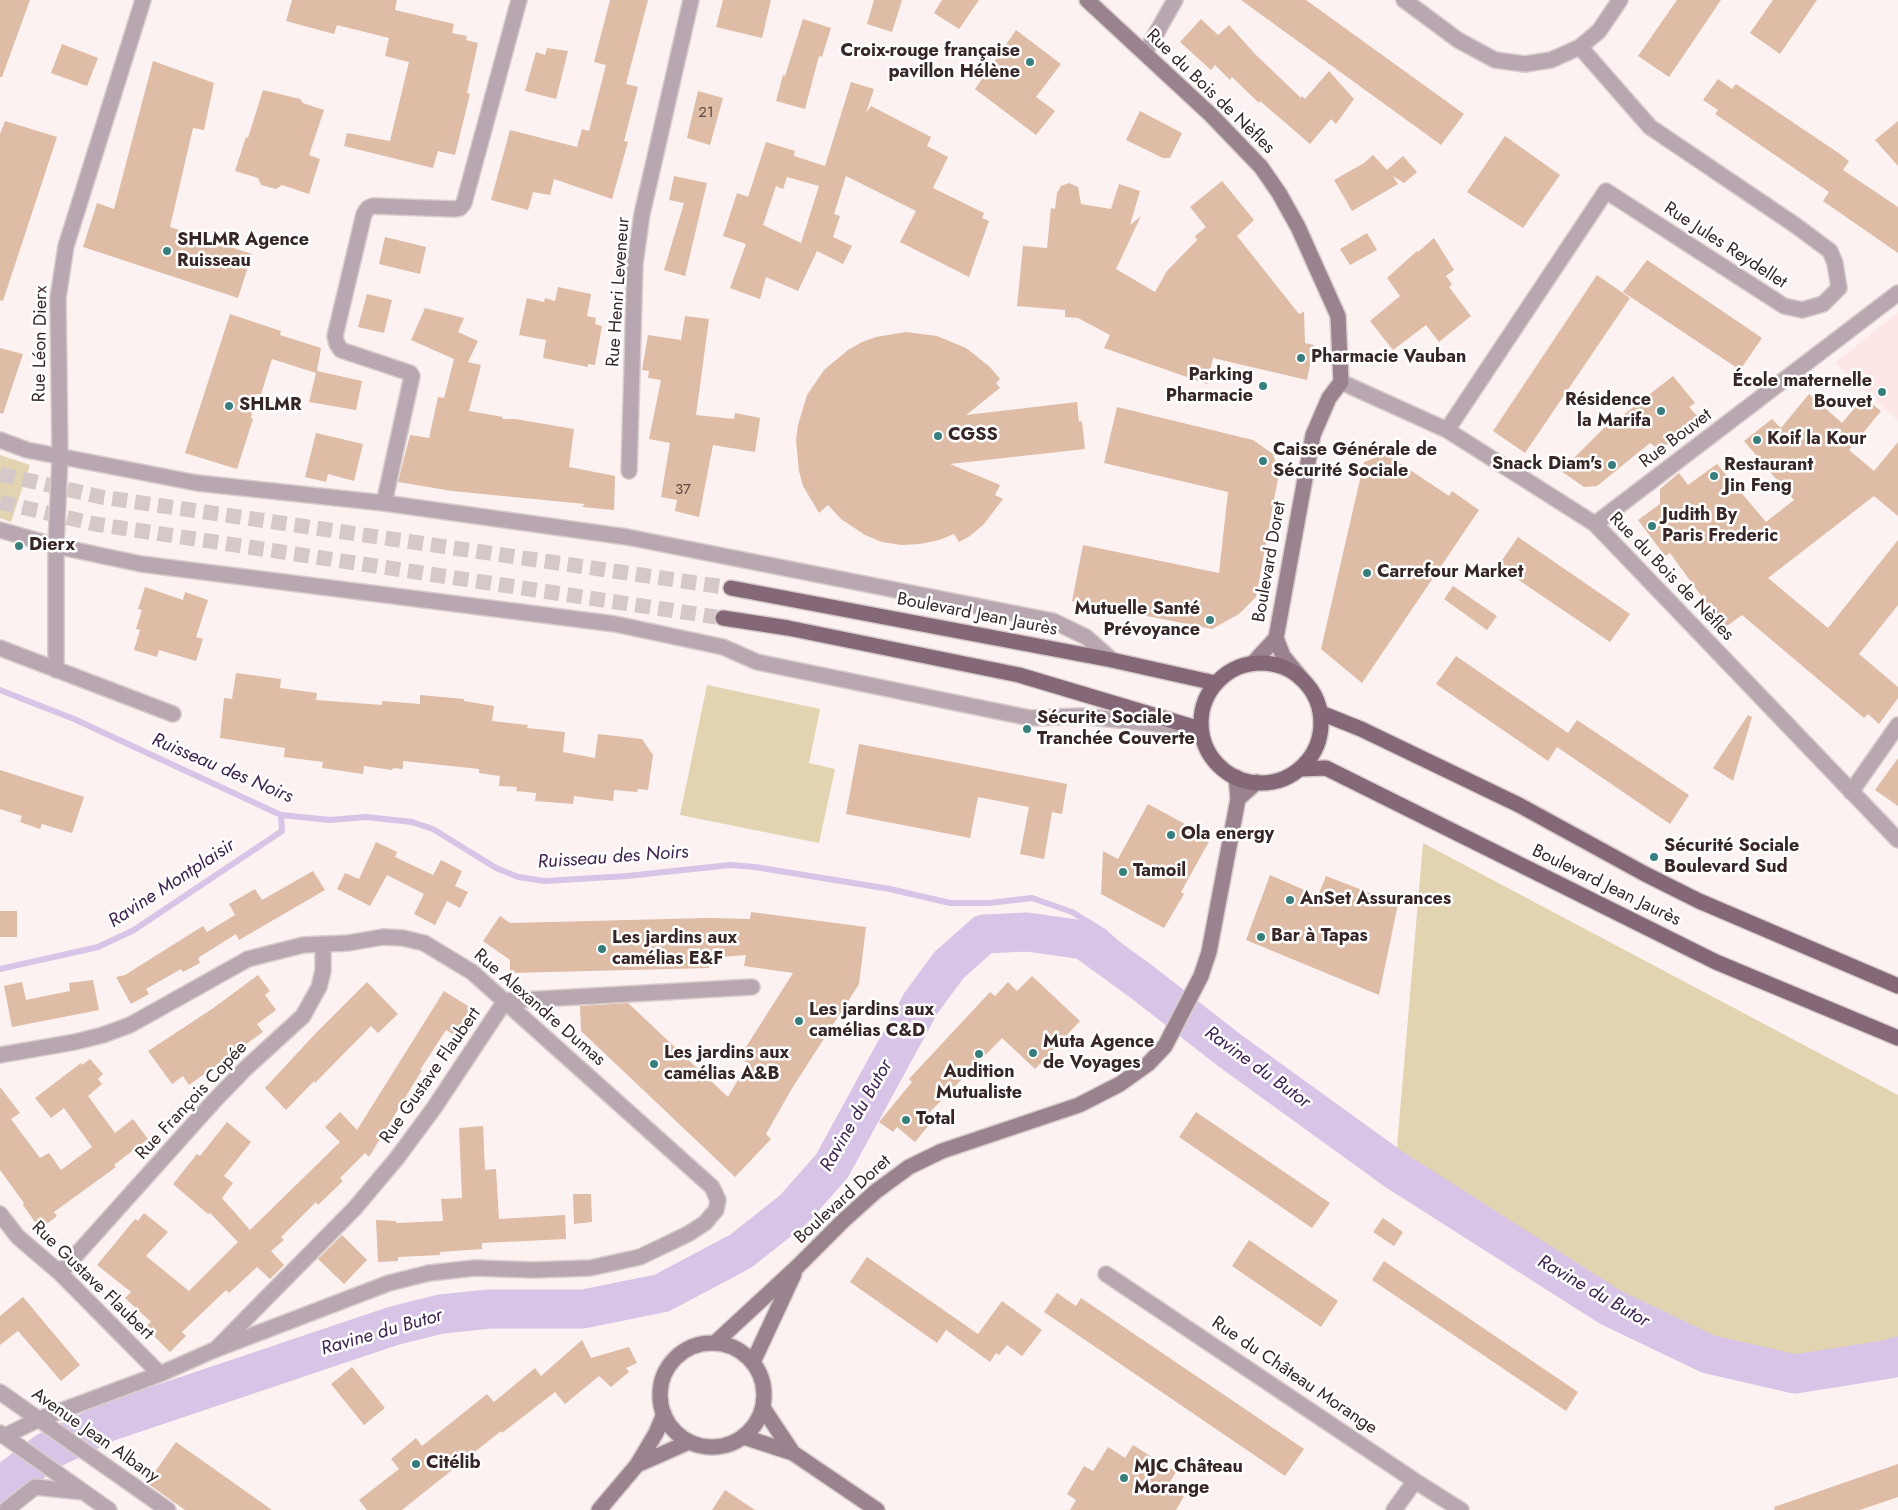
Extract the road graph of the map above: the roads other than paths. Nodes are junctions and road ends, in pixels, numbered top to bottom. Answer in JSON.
{"nodes":[{"id":1,"x":143,"y":0,"type":"edge"},
{"id":2,"x":519,"y":0,"type":"edge"},
{"id":3,"x":691,"y":0,"type":"edge"},
{"id":4,"x":1087,"y":0,"type":"edge"},
{"id":5,"x":1175,"y":0,"type":"edge"},
{"id":6,"x":1404,"y":0,"type":"edge"},
{"id":7,"x":1620,"y":0,"type":"edge"},
{"id":8,"x":1580,"y":47,"type":"junction"},
{"id":9,"x":1145,"y":53,"type":"junction"},
{"id":10,"x":1898,"y":293,"type":"edge"},
{"id":11,"x":1341,"y":382,"type":"junction"},
{"id":12,"x":1447,"y":430,"type":"junction"},
{"id":13,"x":0,"y":440,"type":"edge"},
{"id":14,"x":60,"y":457,"type":"junction"},
{"id":15,"x":629,"y":471,"type":"dead end"},
{"id":16,"x":384,"y":503,"type":"junction"},
{"id":17,"x":1595,"y":524,"type":"junction"},
{"id":18,"x":0,"y":530,"type":"edge"},
{"id":19,"x":56,"y":546,"type":"junction"},
{"id":20,"x":731,"y":588,"type":"tunnel mouth"},
{"id":21,"x":723,"y":618,"type":"tunnel mouth"},
{"id":22,"x":1276,"y":638,"type":"junction"},
{"id":23,"x":0,"y":648,"type":"edge"},
{"id":24,"x":1112,"y":660,"type":"junction"},
{"id":25,"x":1253,"y":663,"type":"junction"},
{"id":26,"x":56,"y":670,"type":"junction"},
{"id":27,"x":1302,"y":679,"type":"junction"},
{"id":28,"x":1215,"y":683,"type":"junction"},
{"id":29,"x":1321,"y":713,"type":"junction"},
{"id":30,"x":173,"y":714,"type":"dead end"},
{"id":31,"x":1898,"y":725,"type":"edge"},
{"id":32,"x":1200,"y":729,"type":"junction"},
{"id":33,"x":1300,"y":770,"type":"junction"},
{"id":34,"x":1236,"y":777,"type":"junction"},
{"id":35,"x":1257,"y":782,"type":"junction"},
{"id":36,"x":1851,"y":792,"type":"junction"},
{"id":37,"x":1238,"y":799,"type":"junction"},
{"id":38,"x":1898,"y":840,"type":"edge"},
{"id":39,"x":323,"y":944,"type":"junction"},
{"id":40,"x":1898,"y":986,"type":"edge"},
{"id":41,"x":752,"y":987,"type":"dead end"},
{"id":42,"x":505,"y":1001,"type":"junction"},
{"id":43,"x":1898,"y":1038,"type":"edge"},
{"id":44,"x":0,"y":1055,"type":"edge"},
{"id":45,"x":712,"y":1187,"type":"joint"},
{"id":46,"x":0,"y":1214,"type":"edge"},
{"id":47,"x":798,"y":1266,"type":"junction"},
{"id":48,"x":60,"y":1273,"type":"junction"},
{"id":49,"x":1106,"y":1274,"type":"dead end"},
{"id":50,"x":716,"y":1342,"type":"junction"},
{"id":51,"x":214,"y":1350,"type":"junction"},
{"id":52,"x":753,"y":1362,"type":"junction"},
{"id":53,"x":160,"y":1374,"type":"junction"},
{"id":54,"x":0,"y":1392,"type":"edge"},
{"id":55,"x":763,"y":1408,"type":"junction"},
{"id":56,"x":664,"y":1414,"type":"junction"},
{"id":57,"x":43,"y":1422,"type":"junction"},
{"id":58,"x":744,"y":1437,"type":"junction"},
{"id":59,"x":7,"y":1438,"type":"edge"},
{"id":60,"x":689,"y":1442,"type":"junction"},
{"id":61,"x":793,"y":1452,"type":"junction"},
{"id":62,"x":637,"y":1465,"type":"junction"},
{"id":63,"x":1415,"y":1481,"type":"junction"},
{"id":64,"x":87,"y":1493,"type":"junction"},
{"id":65,"x":6,"y":1510,"type":"edge"},
{"id":66,"x":109,"y":1510,"type":"edge"},
{"id":67,"x":168,"y":1510,"type":"edge"},
{"id":68,"x":599,"y":1510,"type":"edge"},
{"id":69,"x":877,"y":1510,"type":"edge"},
{"id":70,"x":1394,"y":1510,"type":"edge"},
{"id":71,"x":1461,"y":1510,"type":"edge"}],
"edges":[{"from":1,"to":14,"type":"street","name":"Rue Léon Dierx"},
{"from":2,"to":16,"type":"street"},
{"from":3,"to":15,"type":"street","name":"Rue Henri Leveneur"},
{"from":4,"to":9,"type":"street","name":"Rue du Bois de Nèfles"},
{"from":5,"to":9,"type":"street"},
{"from":6,"to":8,"type":"street"},
{"from":7,"to":8,"type":"street"},
{"from":8,"to":12,"type":"street","name":"Rue Jules Reydellet"},
{"from":9,"to":11,"type":"street","name":"Rue du Bois de Nèfles"},
{"from":10,"to":17,"type":"street","name":"Rue Bouvet"},
{"from":11,"to":12,"type":"street","name":"Rue du Bois de Nèfles"},
{"from":11,"to":22,"type":"street","name":"Boulevard Doret"},
{"from":12,"to":17,"type":"street","name":"Rue du Bois de Nèfles"},
{"from":13,"to":14,"type":"street"},
{"from":14,"to":16,"type":"street"},
{"from":14,"to":19,"type":"street","name":"Rue Léon Dierx"},
{"from":16,"to":24,"type":"street"},
{"from":17,"to":36,"type":"street","name":"Rue du Bois de Nèfles"},
{"from":18,"to":19,"type":"street"},
{"from":19,"to":26,"type":"street","name":"Rue Léon Dierx"},
{"from":19,"to":32,"type":"street"},
{"from":20,"to":24,"type":"main road","name":"Boulevard Jean Jaurès"},
{"from":21,"to":32,"type":"main road"},
{"from":22,"to":25,"type":"street","name":"Boulevard Doret"},
{"from":22,"to":27,"type":"street","name":"Boulevard Doret"},
{"from":23,"to":26,"type":"street"},
{"from":24,"to":28,"type":"main road","name":"Boulevard Jean Jaurès"},
{"from":25,"to":27,"type":"main road","name":"Boulevard Jean Jaurès"},
{"from":25,"to":28,"type":"main road","name":"Boulevard Jean Jaurès"},
{"from":26,"to":30,"type":"street"},
{"from":27,"to":29,"type":"main road","name":"Boulevard Jean Jaurès"},
{"from":28,"to":32,"type":"main road","name":"Boulevard Jean Jaurès"},
{"from":29,"to":33,"type":"main road"},
{"from":29,"to":40,"type":"main road","name":"Boulevard Jean Jaurès"},
{"from":31,"to":36,"type":"street"},
{"from":32,"to":34,"type":"main road","name":"Boulevard Jean Jaurès"},
{"from":33,"to":35,"type":"main road","name":"Boulevard Jean Jaurès"},
{"from":33,"to":43,"type":"main road","name":"Boulevard Jean Jaurès"},
{"from":34,"to":35,"type":"main road","name":"Boulevard Jean Jaurès"},
{"from":34,"to":37,"type":"street","name":"Boulevard Doret"},
{"from":35,"to":37,"type":"street"},
{"from":36,"to":38,"type":"street","name":"Rue du Bois de Nèfles"},
{"from":37,"to":47,"type":"street","name":"Boulevard Doret"},
{"from":39,"to":42,"type":"street","name":"Rue Alexandre Dumas"},
{"from":39,"to":44,"type":"street","name":"Rue Alexandre Dumas"},
{"from":39,"to":48,"type":"street","name":"Rue François Copée"},
{"from":41,"to":42,"type":"street","name":"Rue Gustave Flaubert"},
{"from":42,"to":45,"type":"street","name":"Rue Alexandre Dumas"},
{"from":42,"to":51,"type":"street","name":"Rue Gustave Flaubert"},
{"from":45,"to":51,"type":"street","name":"Rue Gustave Flaubert"},
{"from":46,"to":48,"type":"street","name":"Rue Gustave Flaubert"},
{"from":47,"to":50,"type":"street","name":"Boulevard Doret"},
{"from":47,"to":52,"type":"street","name":"Boulevard Doret"},
{"from":48,"to":53,"type":"street","name":"Rue Gustave Flaubert"},
{"from":49,"to":63,"type":"street","name":"Rue du Château Morange"},
{"from":50,"to":52,"type":"street"},
{"from":50,"to":56,"type":"street"},
{"from":51,"to":53,"type":"street","name":"Rue Gustave Flaubert"},
{"from":52,"to":55,"type":"street"},
{"from":53,"to":57,"type":"street","name":"Rue Gustave Flaubert"},
{"from":54,"to":57,"type":"street","name":"Avenue Jean Albany"},
{"from":55,"to":58,"type":"street"},
{"from":55,"to":61,"type":"street"},
{"from":56,"to":60,"type":"street"},
{"from":56,"to":62,"type":"street"},
{"from":57,"to":59,"type":"street","name":"Rue Gustave Flaubert"},
{"from":57,"to":67,"type":"street","name":"Avenue Jean Albany"},
{"from":58,"to":60,"type":"street"},
{"from":58,"to":61,"type":"street"},
{"from":59,"to":64,"type":"street"},
{"from":60,"to":62,"type":"street"},
{"from":61,"to":69,"type":"street"},
{"from":62,"to":68,"type":"street"},
{"from":63,"to":70,"type":"street"},
{"from":63,"to":71,"type":"street","name":"Rue du Château Morange"},
{"from":64,"to":65,"type":"street"},
{"from":64,"to":66,"type":"street"}]}
